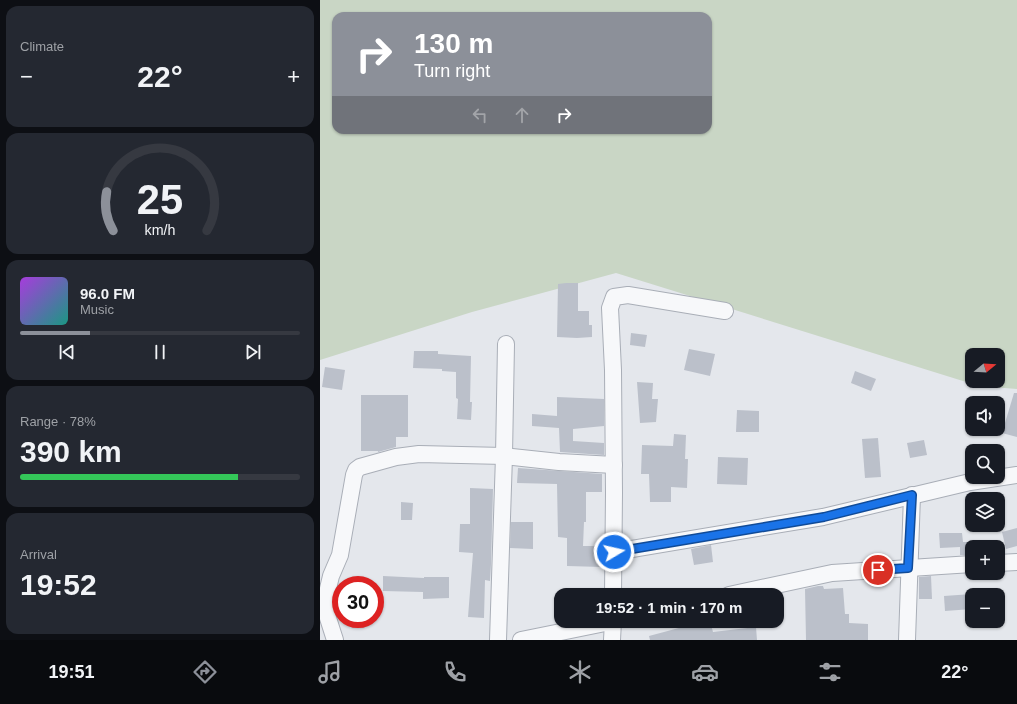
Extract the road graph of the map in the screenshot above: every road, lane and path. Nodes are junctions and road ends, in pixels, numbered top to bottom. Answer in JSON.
{"nodes":[{"id":1,"x":725,"y":312,"type":"dead end"},
{"id":2,"x":506,"y":344,"type":"dead end"},
{"id":3,"x":504,"y":456,"type":"junction"},
{"id":4,"x":614,"y":465,"type":"junction"},
{"id":5,"x":1017,"y":475,"type":"edge"},
{"id":6,"x":912,"y":495,"type":"junction"},
{"id":7,"x":614,"y":552,"type":"junction"},
{"id":8,"x":1017,"y":562,"type":"edge"},
{"id":9,"x":1005,"y":563,"type":"edge"},
{"id":10,"x":965,"y":564,"type":"edge"},
{"id":11,"x":908,"y":568,"type":"junction"},
{"id":12,"x":613,"y":588,"type":"edge"},
{"id":13,"x":762,"y":588,"type":"edge"},
{"id":14,"x":580,"y":628,"type":"edge"},
{"id":15,"x":613,"y":628,"type":"edge"},
{"id":16,"x":335,"y":640,"type":"edge"},
{"id":17,"x":498,"y":640,"type":"edge"},
{"id":18,"x":521,"y":640,"type":"edge"},
{"id":19,"x":612,"y":640,"type":"edge"},
{"id":20,"x":907,"y":640,"type":"edge"}],
"edges":[{"from":1,"to":4,"type":"street"},
{"from":2,"to":3,"type":"street"},
{"from":3,"to":4,"type":"street"},
{"from":3,"to":16,"type":"street"},
{"from":3,"to":17,"type":"street"},
{"from":4,"to":7,"type":"street"},
{"from":5,"to":6,"type":"street"},
{"from":6,"to":7,"type":"street"},
{"from":6,"to":11,"type":"street"},
{"from":7,"to":12,"type":"street"},
{"from":8,"to":9,"type":"street"},
{"from":10,"to":11,"type":"street"},
{"from":11,"to":13,"type":"street"},
{"from":11,"to":20,"type":"street"},
{"from":14,"to":18,"type":"street"},
{"from":15,"to":19,"type":"street"}]}
